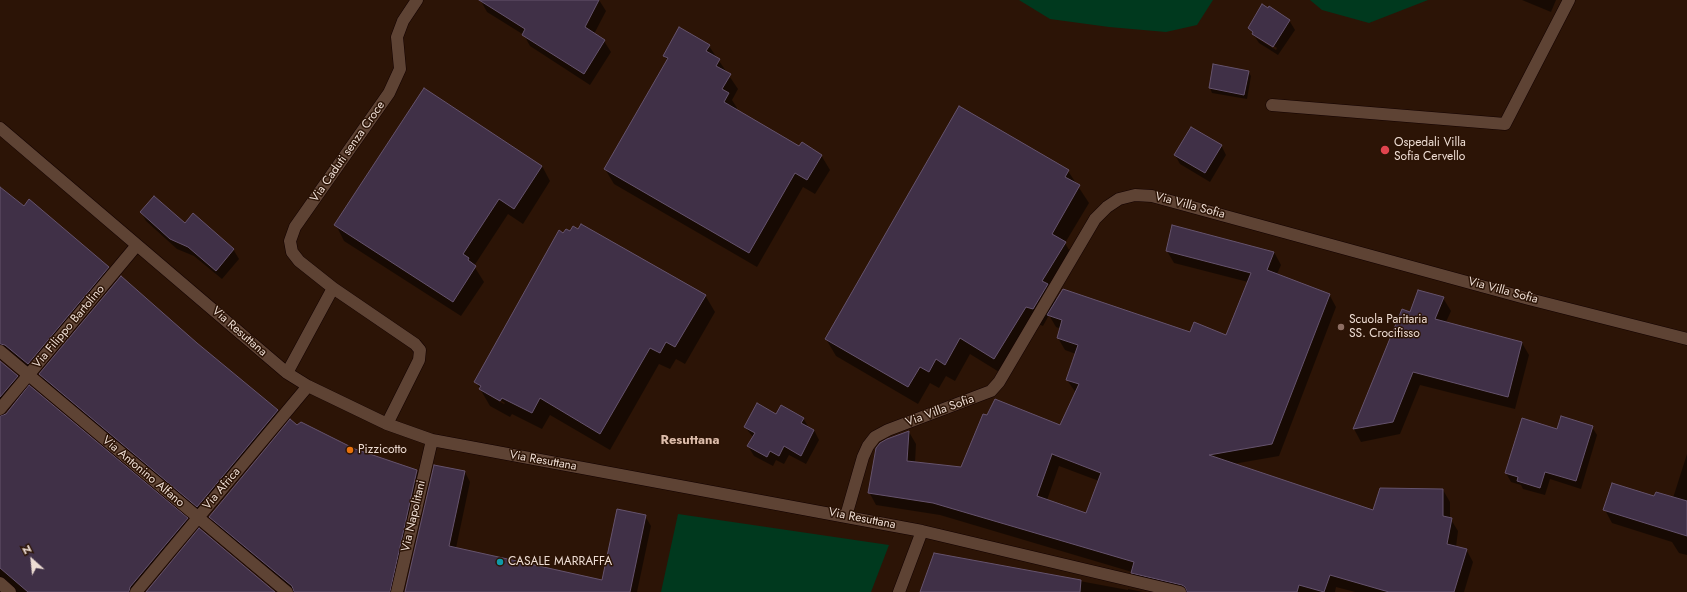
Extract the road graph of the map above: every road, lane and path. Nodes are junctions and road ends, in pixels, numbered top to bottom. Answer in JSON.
{"nodes":[{"id":1,"x":417,"y":0,"type":"edge"},
{"id":2,"x":1569,"y":0,"type":"edge"},
{"id":3,"x":1272,"y":104,"type":"dead end"},
{"id":4,"x":0,"y":128,"type":"edge"},
{"id":5,"x":137,"y":245,"type":"junction"},
{"id":6,"x":333,"y":288,"type":"junction"},
{"id":7,"x":1687,"y":339,"type":"edge"},
{"id":8,"x":0,"y":351,"type":"edge"},
{"id":9,"x":287,"y":373,"type":"junction"},
{"id":10,"x":28,"y":375,"type":"junction"},
{"id":11,"x":308,"y":386,"type":"junction"},
{"id":12,"x":0,"y":409,"type":"edge"},
{"id":13,"x":387,"y":424,"type":"junction"},
{"id":14,"x":432,"y":440,"type":"junction"},
{"id":15,"x":846,"y":516,"type":"junction"},
{"id":16,"x":198,"y":518,"type":"junction"},
{"id":17,"x":922,"y":531,"type":"junction"},
{"id":18,"x":0,"y":583,"type":"edge"},
{"id":19,"x":10,"y":592,"type":"edge"},
{"id":20,"x":136,"y":592,"type":"edge"},
{"id":21,"x":287,"y":592,"type":"edge"},
{"id":22,"x":397,"y":592,"type":"edge"},
{"id":23,"x":899,"y":592,"type":"edge"},
{"id":24,"x":1180,"y":592,"type":"edge"}],
"edges":[{"from":1,"to":6,"type":"street","name":"Via Caduti senza Croce"},
{"from":2,"to":3,"type":"street"},
{"from":4,"to":5,"type":"street","name":"Via Resuttana"},
{"from":5,"to":9,"type":"street","name":"Via Resuttana"},
{"from":5,"to":10,"type":"street","name":"Via Filippo Bartolino"},
{"from":6,"to":9,"type":"street"},
{"from":6,"to":13,"type":"street","name":"Via Caduti senza Croce"},
{"from":7,"to":15,"type":"street","name":"Via Villa Sofia"},
{"from":8,"to":10,"type":"street","name":"Via Antonino Alfano"},
{"from":9,"to":11,"type":"street","name":"Via Resuttana"},
{"from":10,"to":12,"type":"street","name":"Via Filippo Bartolino"},
{"from":10,"to":16,"type":"street","name":"Via Antonino Alfano"},
{"from":11,"to":13,"type":"street","name":"Via Resuttana"},
{"from":11,"to":16,"type":"street","name":"Via Africa"},
{"from":13,"to":14,"type":"street","name":"Via Resuttana"},
{"from":14,"to":15,"type":"street","name":"Via Resuttana"},
{"from":14,"to":22,"type":"street","name":"Via Napolitani"},
{"from":15,"to":17,"type":"street","name":"Via Resuttana"},
{"from":16,"to":20,"type":"street","name":"Via Africa"},
{"from":16,"to":21,"type":"street","name":"Via Antonino Alfano"},
{"from":17,"to":23,"type":"street"},
{"from":17,"to":24,"type":"street","name":"Via Resuttana"},
{"from":18,"to":19,"type":"street"}]}
